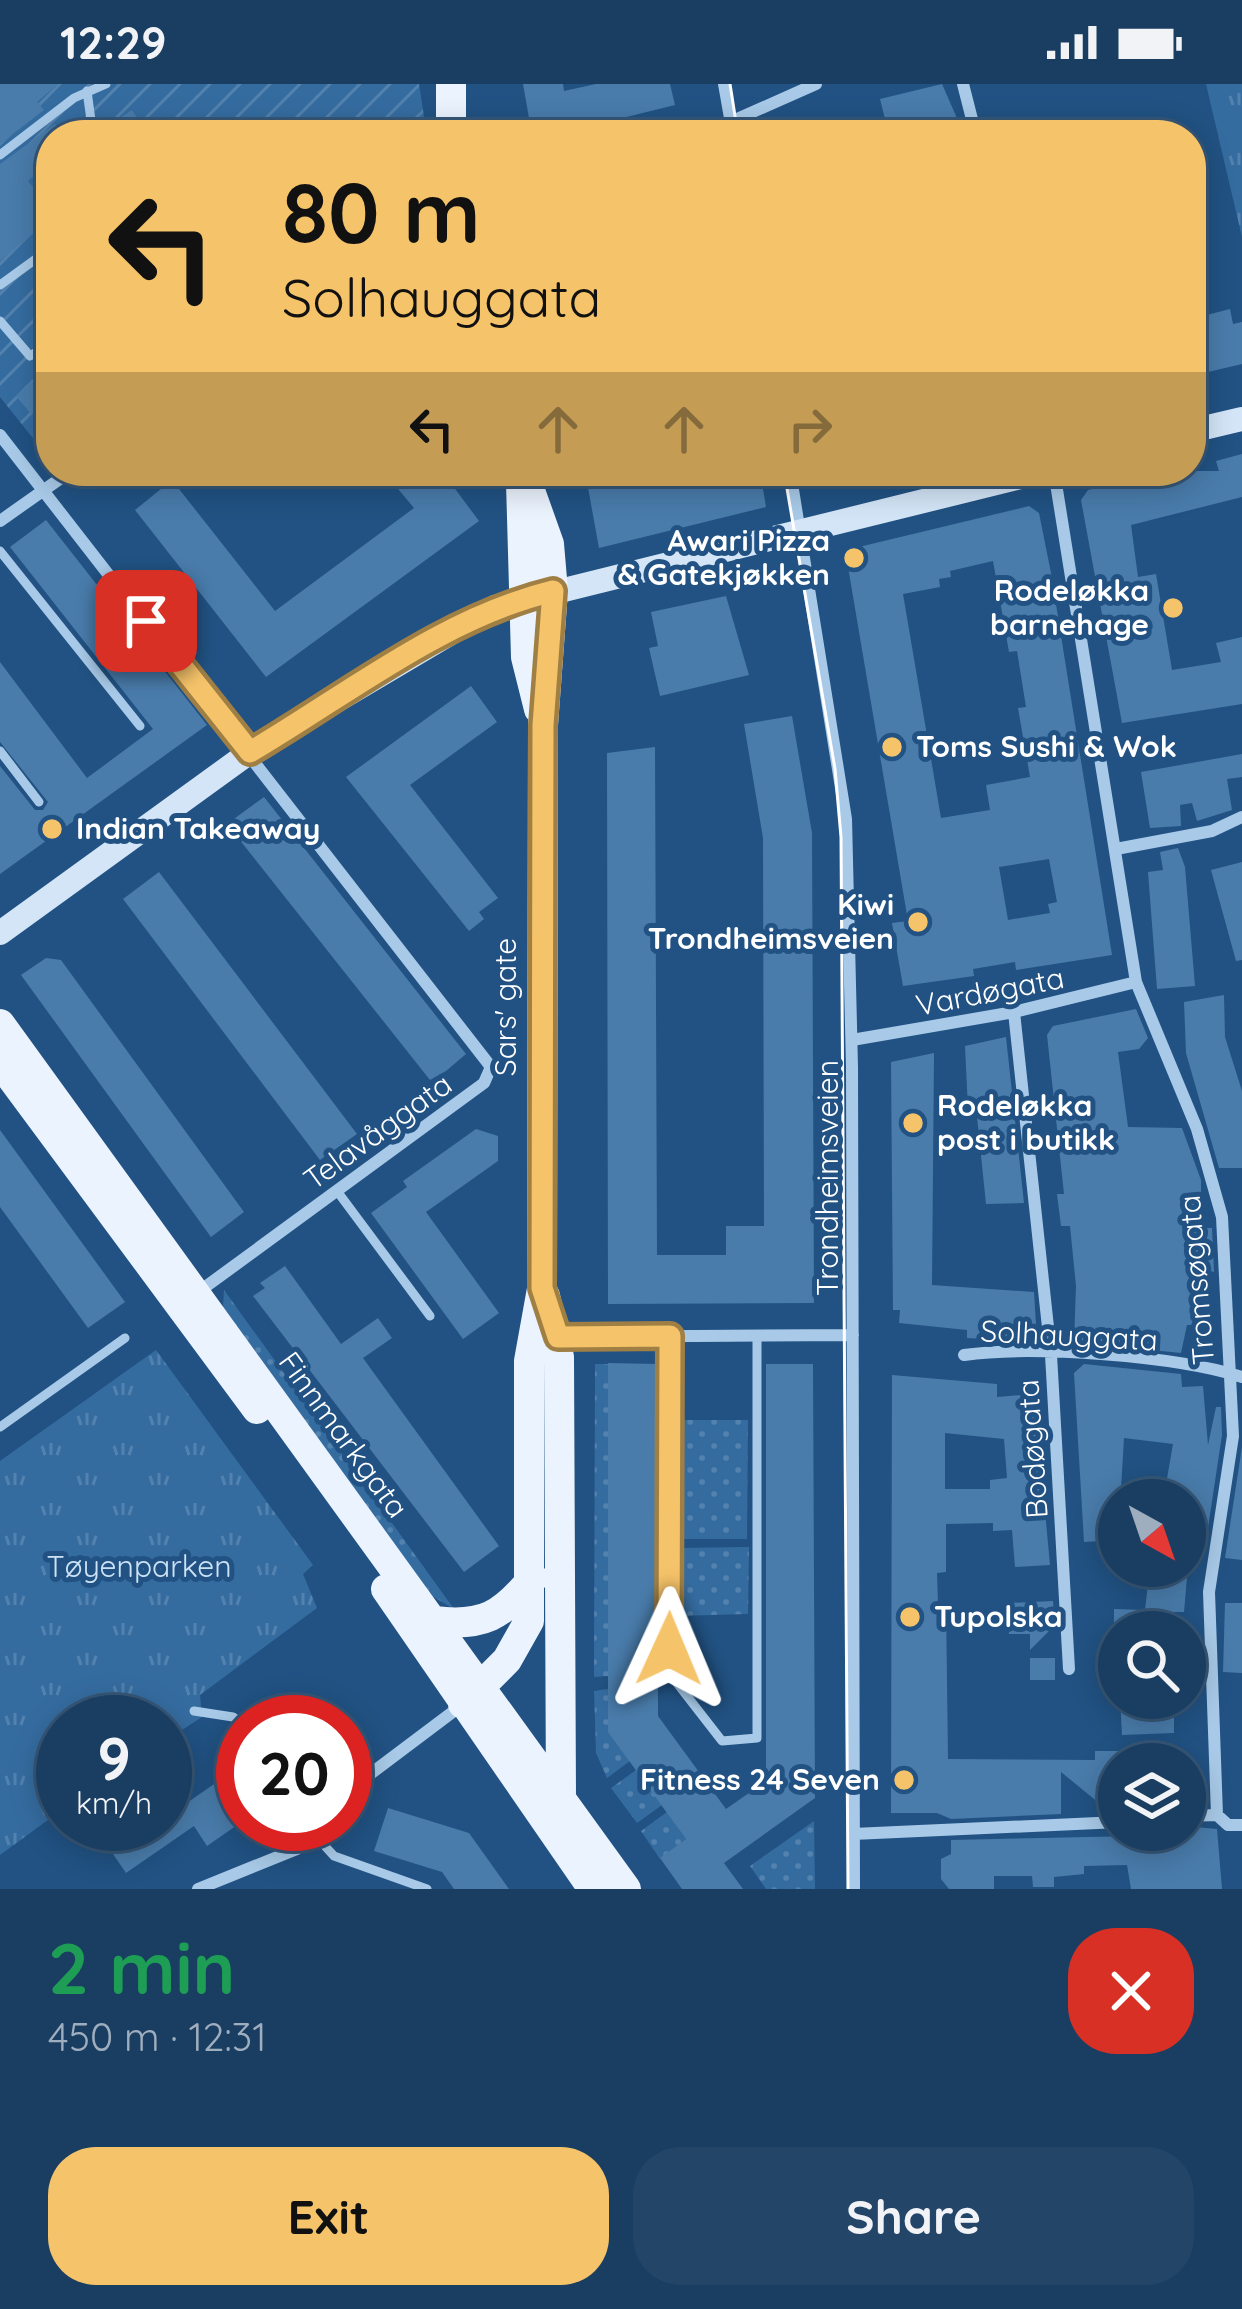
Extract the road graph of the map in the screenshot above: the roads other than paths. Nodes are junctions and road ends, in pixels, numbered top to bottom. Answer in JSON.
{"nodes":[{"id":1,"x":106,"y":84,"type":"edge"},
{"id":2,"x":724,"y":84,"type":"edge"},
{"id":3,"x":816,"y":84,"type":"edge"},
{"id":4,"x":963,"y":84,"type":"edge"},
{"id":5,"x":452,"y":89,"type":"edge"},
{"id":6,"x":87,"y":91,"type":"junction"},
{"id":7,"x":47,"y":120,"type":"edge"},
{"id":8,"x":91,"y":120,"type":"edge"},
{"id":9,"x":451,"y":120,"type":"edge"},
{"id":10,"x":465,"y":120,"type":"edge"},
{"id":11,"x":730,"y":120,"type":"edge"},
{"id":12,"x":750,"y":120,"type":"edge"},
{"id":13,"x":972,"y":120,"type":"edge"},
{"id":14,"x":36,"y":128,"type":"edge"},
{"id":15,"x":0,"y":154,"type":"edge"},
{"id":16,"x":36,"y":259,"type":"edge"},
{"id":17,"x":0,"y":285,"type":"edge"},
{"id":18,"x":0,"y":321,"type":"edge"},
{"id":19,"x":36,"y":352,"type":"edge"},
{"id":20,"x":1242,"y":419,"type":"edge"},
{"id":21,"x":1206,"y":427,"type":"edge"},
{"id":22,"x":0,"y":435,"type":"edge"},
{"id":23,"x":36,"y":482,"type":"edge"},
{"id":24,"x":39,"y":486,"type":"edge"},
{"id":25,"x":50,"y":486,"type":"edge"},
{"id":26,"x":524,"y":486,"type":"edge"},
{"id":27,"x":793,"y":486,"type":"edge"},
{"id":28,"x":988,"y":486,"type":"edge"},
{"id":29,"x":1056,"y":486,"type":"edge"},
{"id":30,"x":43,"y":491,"type":"junction"},
{"id":31,"x":0,"y":521,"type":"edge"},
{"id":32,"x":801,"y":535,"type":"junction"},
{"id":33,"x":0,"y":551,"type":"edge"},
{"id":34,"x":538,"y":594,"type":"junction"},
{"id":35,"x":140,"y":726,"type":"dead end"},
{"id":36,"x":0,"y":751,"type":"edge"},
{"id":37,"x":250,"y":752,"type":"junction"},
{"id":38,"x":39,"y":802,"type":"dead end"},
{"id":39,"x":1242,"y":817,"type":"edge"},
{"id":40,"x":1116,"y":850,"type":"junction"},
{"id":41,"x":0,"y":933,"type":"edge"},
{"id":42,"x":1136,"y":982,"type":"junction"},
{"id":43,"x":1014,"y":1012,"type":"junction"},
{"id":44,"x":0,"y":1024,"type":"edge"},
{"id":45,"x":852,"y":1040,"type":"junction"},
{"id":46,"x":0,"y":1062,"type":"edge"},
{"id":47,"x":337,"y":1191,"type":"junction"},
{"id":48,"x":196,"y":1293,"type":"junction"},
{"id":49,"x":430,"y":1316,"type":"dead end"},
{"id":50,"x":853,"y":1335,"type":"junction"},
{"id":51,"x":670,"y":1336,"type":"junction"},
{"id":52,"x":546,"y":1337,"type":"junction"},
{"id":53,"x":757,"y":1337,"type":"junction"},
{"id":54,"x":124,"y":1338,"type":"dead end"},
{"id":55,"x":1051,"y":1354,"type":"junction"},
{"id":56,"x":964,"y":1355,"type":"dead end"},
{"id":57,"x":1236,"y":1375,"type":"edge"},
{"id":58,"x":0,"y":1427,"type":"edge"},
{"id":59,"x":532,"y":1578,"type":"junction"},
{"id":60,"x":434,"y":1621,"type":"junction"},
{"id":61,"x":1069,"y":1670,"type":"dead end"},
{"id":62,"x":472,"y":1696,"type":"junction"},
{"id":63,"x":194,"y":1711,"type":"dead end"},
{"id":64,"x":216,"y":1714,"type":"edge"},
{"id":65,"x":372,"y":1772,"type":"edge"},
{"id":66,"x":561,"y":1798,"type":"junction"},
{"id":67,"x":1206,"y":1815,"type":"edge"},
{"id":68,"x":1217,"y":1815,"type":"junction"},
{"id":69,"x":1098,"y":1823,"type":"edge"},
{"id":70,"x":1242,"y":1825,"type":"edge"},
{"id":71,"x":854,"y":1834,"type":"junction"},
{"id":72,"x":294,"y":1851,"type":"edge"},
{"id":73,"x":331,"y":1851,"type":"edge"},
{"id":74,"x":198,"y":1889,"type":"edge"},
{"id":75,"x":428,"y":1889,"type":"edge"},
{"id":76,"x":593,"y":1889,"type":"edge"},
{"id":77,"x":626,"y":1889,"type":"edge"},
{"id":78,"x":854,"y":1889,"type":"edge"}],
"edges":[{"from":1,"to":6,"type":"lane"},
{"from":2,"to":11,"type":"street"},
{"from":3,"to":12,"type":"street"},
{"from":4,"to":13,"type":"street"},
{"from":5,"to":9,"type":"main road"},
{"from":5,"to":10,"type":"main road"},
{"from":6,"to":7,"type":"lane"},
{"from":6,"to":8,"type":"lane"},
{"from":14,"to":15,"type":"lane"},
{"from":16,"to":17,"type":"lane"},
{"from":18,"to":19,"type":"lane"},
{"from":20,"to":21,"type":"street"},
{"from":22,"to":23,"type":"street"},
{"from":24,"to":30,"type":"street"},
{"from":25,"to":30,"type":"street"},
{"from":26,"to":34,"type":"main road","name":"Sars' gate"},
{"from":27,"to":32,"type":"street","name":"Trondheimsveien"},
{"from":28,"to":32,"type":"street"},
{"from":29,"to":40,"type":"street","name":"Tromsøgata"},
{"from":30,"to":31,"type":"street"},
{"from":30,"to":37,"type":"street"},
{"from":32,"to":34,"type":"street"},
{"from":32,"to":45,"type":"street","name":"Trondheimsveien"},
{"from":33,"to":35,"type":"lane"},
{"from":34,"to":37,"type":"street"},
{"from":34,"to":52,"type":"main road","name":"Sars' gate"},
{"from":36,"to":38,"type":"lane"},
{"from":37,"to":41,"type":"street"},
{"from":37,"to":47,"type":"street","name":"Telavåggata"},
{"from":39,"to":40,"type":"street"},
{"from":40,"to":42,"type":"street","name":"Tromsøgata"},
{"from":42,"to":43,"type":"street","name":"Vardøgata"},
{"from":42,"to":57,"type":"street","name":"Tromsøgata"},
{"from":43,"to":45,"type":"street","name":"Vardøgata"},
{"from":43,"to":55,"type":"street","name":"Bodøgata"},
{"from":44,"to":48,"type":"main road","name":"Finnmarkgata"},
{"from":45,"to":50,"type":"street","name":"Trondheimsveien"},
{"from":46,"to":62,"type":"main road","name":"Finnmarkgata"},
{"from":47,"to":48,"type":"street","name":"Telavåggata"},
{"from":47,"to":49,"type":"lane"},
{"from":48,"to":60,"type":"main road","name":"Finnmarkgata"},
{"from":50,"to":53,"type":"street"},
{"from":50,"to":71,"type":"street","name":"Trondheimsveien"},
{"from":51,"to":52,"type":"street"},
{"from":51,"to":53,"type":"street"},
{"from":51,"to":53,"type":"lane"},
{"from":52,"to":59,"type":"main road","name":"Sars' gate"},
{"from":52,"to":66,"type":"main road","name":"Sars' gate"},
{"from":54,"to":58,"type":"lane"},
{"from":55,"to":56,"type":"street","name":"Solhauggata"},
{"from":55,"to":57,"type":"street","name":"Solhauggata"},
{"from":55,"to":61,"type":"street","name":"Bodøgata"},
{"from":57,"to":68,"type":"street","name":"Tromsøgata"},
{"from":59,"to":60,"type":"main road"},
{"from":59,"to":62,"type":"main road","name":"Sars' gate"},
{"from":60,"to":62,"type":"main road","name":"Finnmarkgata"},
{"from":62,"to":65,"type":"street"},
{"from":62,"to":66,"type":"main road","name":"Finnmarkgata"},
{"from":62,"to":76,"type":"main road","name":"Finnmarkgata"},
{"from":63,"to":64,"type":"lane"},
{"from":66,"to":77,"type":"main road","name":"Finnmarkgata"},
{"from":67,"to":68,"type":"street"},
{"from":68,"to":70,"type":"street"},
{"from":69,"to":71,"type":"street"},
{"from":71,"to":78,"type":"street","name":"Trondheimsveien"},
{"from":72,"to":74,"type":"street"},
{"from":73,"to":75,"type":"lane"}]}
